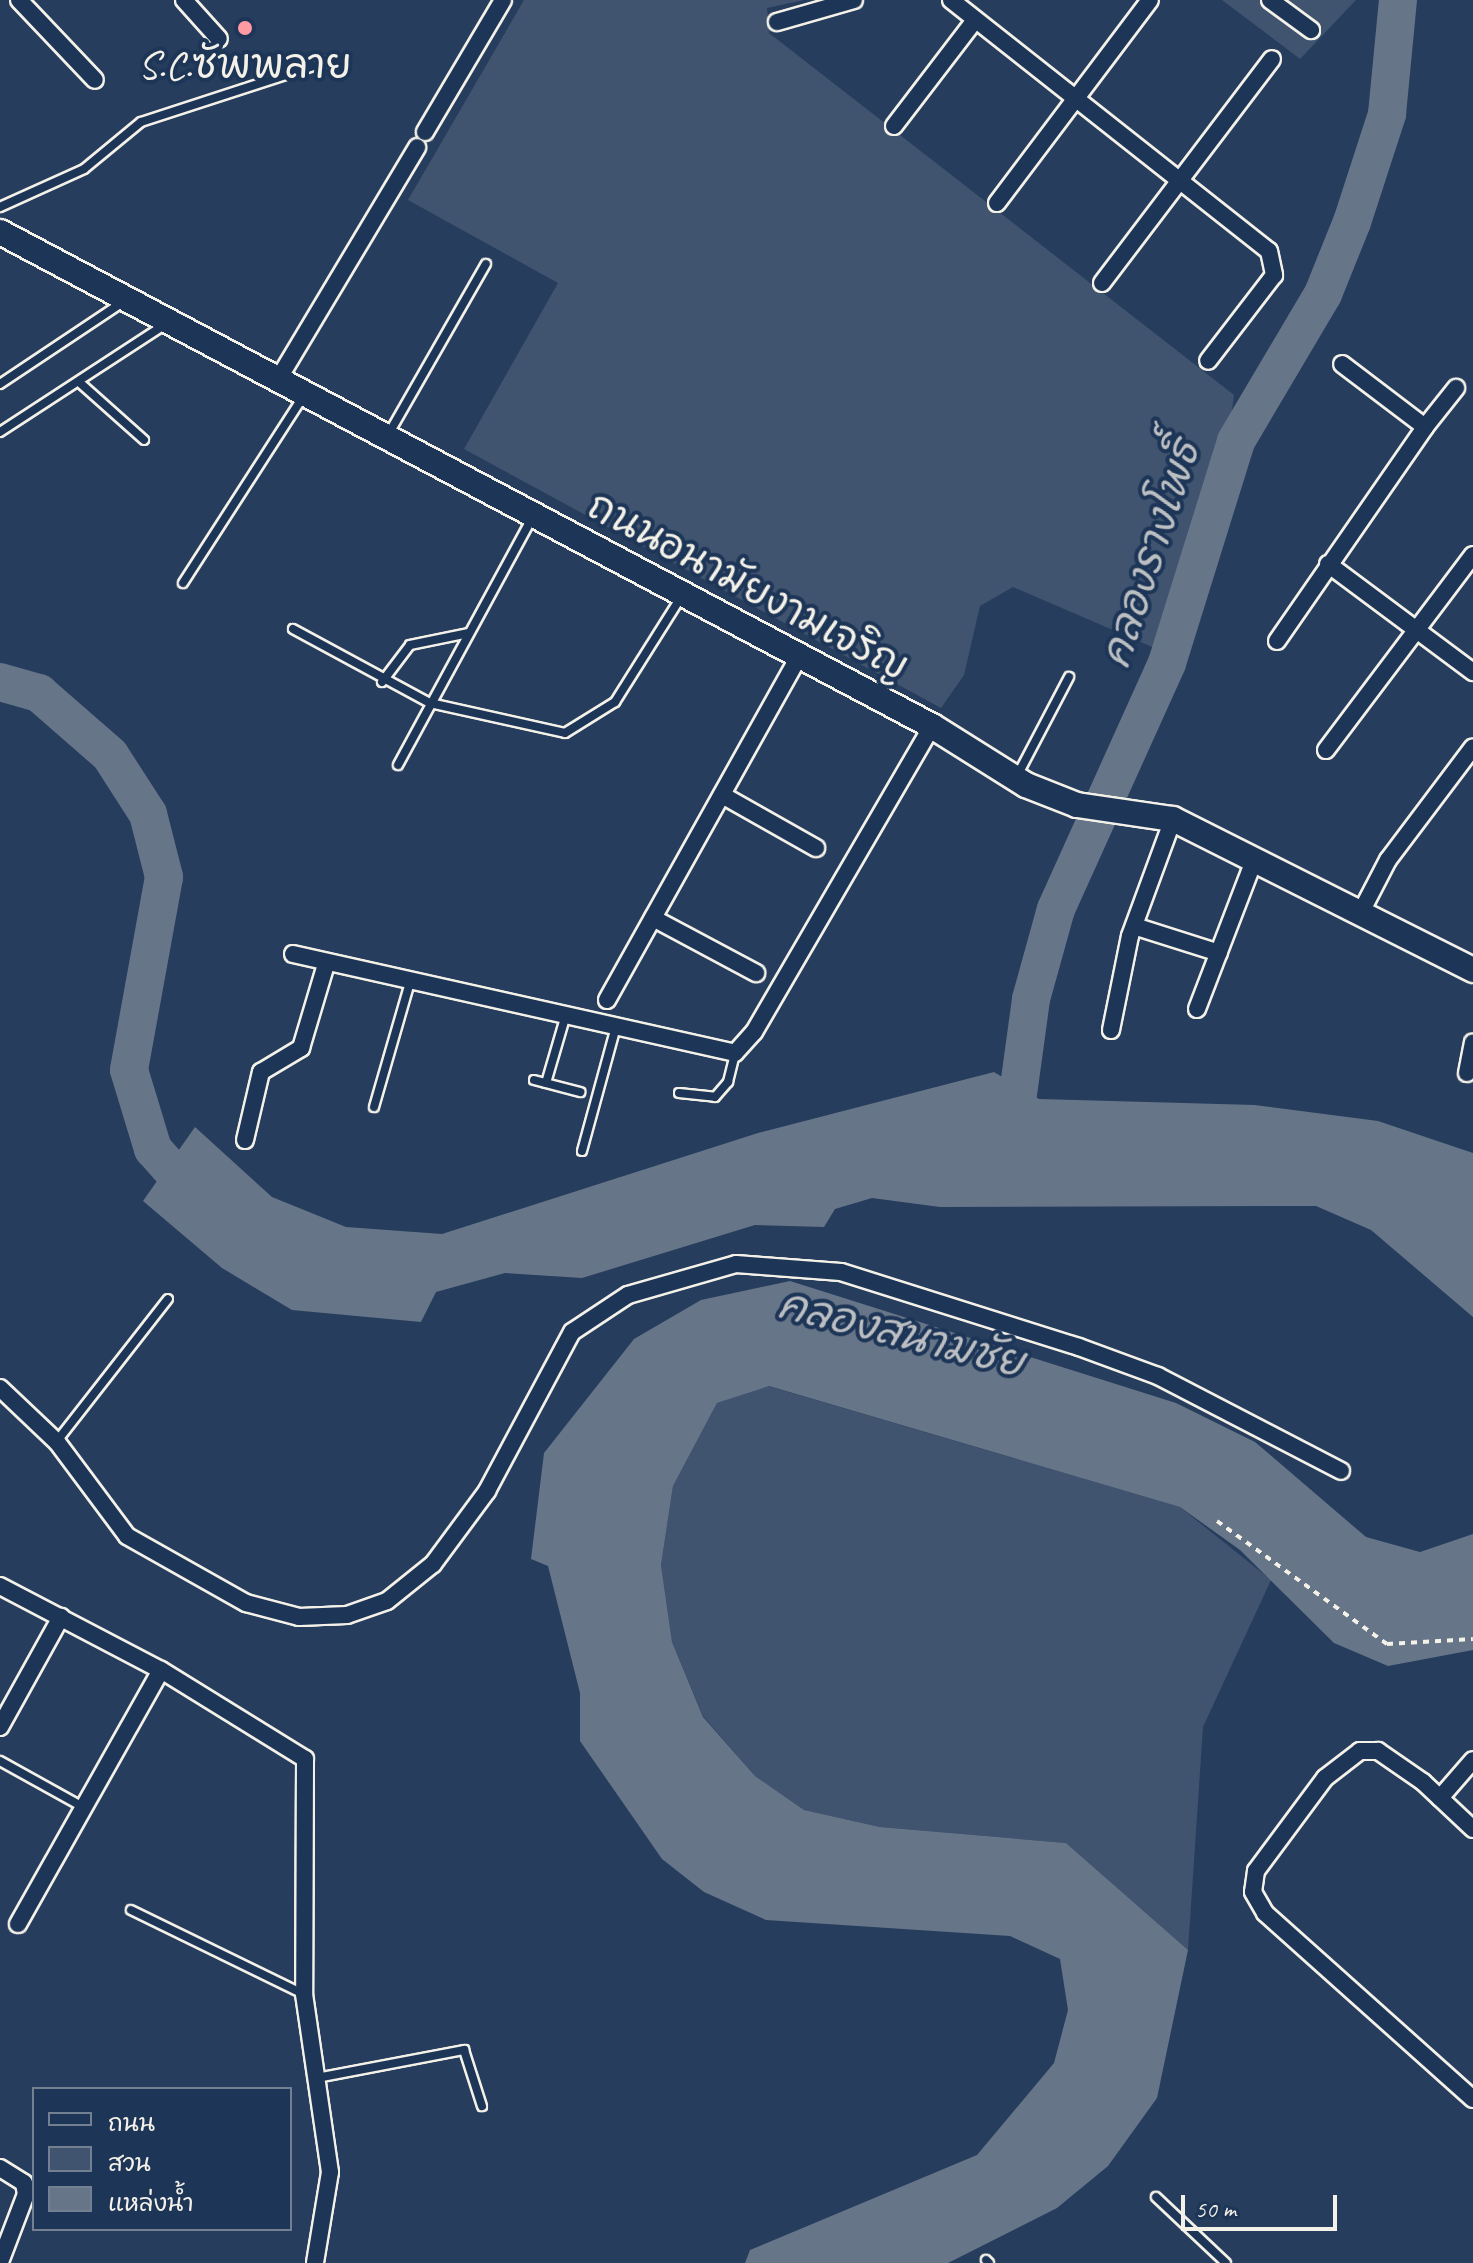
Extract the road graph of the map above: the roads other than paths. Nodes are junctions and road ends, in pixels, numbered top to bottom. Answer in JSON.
{"nodes":[{"id":1,"x":19,"y":0,"type":"edge"},
{"id":2,"x":503,"y":0,"type":"edge"},
{"id":3,"x":854,"y":0,"type":"edge"},
{"id":4,"x":951,"y":0,"type":"edge"},
{"id":5,"x":1150,"y":0,"type":"edge"},
{"id":6,"x":1270,"y":0,"type":"edge"},
{"id":7,"x":186,"y":1,"type":"edge"},
{"id":8,"x":975,"y":20,"type":"junction"},
{"id":9,"x":777,"y":22,"type":"dead end"},
{"id":10,"x":1311,"y":30,"type":"dead end"},
{"id":11,"x":219,"y":39,"type":"dead end"},
{"id":12,"x":1272,"y":59,"type":"dead end"},
{"id":13,"x":332,"y":60,"type":"dead end"},
{"id":14,"x":95,"y":80,"type":"dead end"},
{"id":15,"x":1074,"y":100,"type":"junction"},
{"id":16,"x":894,"y":126,"type":"dead end"},
{"id":17,"x":1179,"y":182,"type":"junction"},
{"id":18,"x":997,"y":203,"type":"dead end"},
{"id":19,"x":0,"y":207,"type":"edge"},
{"id":20,"x":0,"y":232,"type":"edge"},
{"id":21,"x":486,"y":264,"type":"dead end"},
{"id":22,"x":1102,"y":283,"type":"dead end"},
{"id":23,"x":128,"y":299,"type":"junction"},
{"id":24,"x":171,"y":320,"type":"junction"},
{"id":25,"x":1208,"y":361,"type":"dead end"},
{"id":26,"x":1342,"y":364,"type":"dead end"},
{"id":27,"x":279,"y":378,"type":"junction"},
{"id":28,"x":79,"y":382,"type":"junction"},
{"id":29,"x":0,"y":384,"type":"edge"},
{"id":30,"x":1456,"y":388,"type":"dead end"},
{"id":31,"x":306,"y":392,"type":"junction"},
{"id":32,"x":1425,"y":427,"type":"junction"},
{"id":33,"x":0,"y":432,"type":"edge"},
{"id":34,"x":387,"y":435,"type":"junction"},
{"id":35,"x":144,"y":440,"type":"dead end"},
{"id":36,"x":534,"y":514,"type":"junction"},
{"id":37,"x":1473,"y":555,"type":"edge"},
{"id":38,"x":1328,"y":564,"type":"junction"},
{"id":39,"x":183,"y":583,"type":"dead end"},
{"id":40,"x":682,"y":596,"type":"junction"},
{"id":41,"x":293,"y":629,"type":"dead end"},
{"id":42,"x":1417,"y":629,"type":"junction"},
{"id":43,"x":469,"y":633,"type":"junction"},
{"id":44,"x":1277,"y":641,"type":"dead end"},
{"id":45,"x":797,"y":660,"type":"junction"},
{"id":46,"x":1473,"y":672,"type":"edge"},
{"id":47,"x":1069,"y":677,"type":"dead end"},
{"id":48,"x":382,"y":682,"type":"junction"},
{"id":49,"x":430,"y":703,"type":"junction"},
{"id":50,"x":932,"y":726,"type":"junction"},
{"id":51,"x":1473,"y":747,"type":"edge"},
{"id":52,"x":1326,"y":750,"type":"dead end"},
{"id":53,"x":398,"y":765,"type":"dead end"},
{"id":54,"x":1015,"y":779,"type":"junction"},
{"id":55,"x":722,"y":795,"type":"junction"},
{"id":56,"x":1173,"y":819,"type":"junction"},
{"id":57,"x":816,"y":848,"type":"dead end"},
{"id":58,"x":1255,"y":858,"type":"junction"},
{"id":59,"x":1361,"y":912,"type":"junction"},
{"id":60,"x":653,"y":918,"type":"junction"},
{"id":61,"x":1134,"y":926,"type":"junction"},
{"id":62,"x":1219,"y":953,"type":"junction"},
{"id":63,"x":293,"y":954,"type":"dead end"},
{"id":64,"x":326,"y":964,"type":"junction"},
{"id":65,"x":1473,"y":970,"type":"edge"},
{"id":66,"x":756,"y":973,"type":"dead end"},
{"id":67,"x":410,"y":982,"type":"junction"},
{"id":68,"x":607,"y":1000,"type":"dead end"},
{"id":69,"x":1197,"y":1009,"type":"dead end"},
{"id":70,"x":565,"y":1018,"type":"junction"},
{"id":71,"x":615,"y":1030,"type":"junction"},
{"id":72,"x":1111,"y":1030,"type":"dead end"},
{"id":73,"x":1473,"y":1043,"type":"edge"},
{"id":74,"x":735,"y":1053,"type":"junction"},
{"id":75,"x":1467,"y":1073,"type":"dead end"},
{"id":76,"x":534,"y":1080,"type":"dead end"},
{"id":77,"x":546,"y":1083,"type":"junction"},
{"id":78,"x":580,"y":1092,"type":"dead end"},
{"id":79,"x":679,"y":1093,"type":"dead end"},
{"id":80,"x":374,"y":1107,"type":"dead end"},
{"id":81,"x":245,"y":1140,"type":"dead end"},
{"id":82,"x":582,"y":1151,"type":"dead end"},
{"id":83,"x":168,"y":1299,"type":"dead end"},
{"id":84,"x":0,"y":1388,"type":"edge"},
{"id":85,"x":57,"y":1442,"type":"junction"},
{"id":86,"x":1341,"y":1471,"type":"dead end"},
{"id":87,"x":0,"y":1586,"type":"edge"},
{"id":88,"x":61,"y":1617,"type":"junction"},
{"id":89,"x":161,"y":1670,"type":"junction"},
{"id":90,"x":0,"y":1727,"type":"edge"},
{"id":91,"x":1473,"y":1760,"type":"edge"},
{"id":92,"x":0,"y":1761,"type":"edge"},
{"id":93,"x":1440,"y":1798,"type":"junction"},
{"id":94,"x":83,"y":1807,"type":"junction"},
{"id":95,"x":1473,"y":1829,"type":"edge"},
{"id":96,"x":131,"y":1910,"type":"dead end"},
{"id":97,"x":18,"y":1924,"type":"dead end"},
{"id":98,"x":304,"y":1994,"type":"junction"},
{"id":99,"x":322,"y":2077,"type":"junction"},
{"id":100,"x":1473,"y":2099,"type":"edge"},
{"id":101,"x":482,"y":2106,"type":"dead end"},
{"id":102,"x":0,"y":2168,"type":"edge"},
{"id":103,"x":1156,"y":2197,"type":"dead end"},
{"id":104,"x":0,"y":2262,"type":"edge"},
{"id":105,"x":315,"y":2263,"type":"edge"},
{"id":106,"x":1226,"y":2263,"type":"edge"}],
"edges":[{"from":1,"to":14,"type":"street"},
{"from":2,"to":27,"type":"street"},
{"from":3,"to":9,"type":"street"},
{"from":4,"to":8,"type":"street"},
{"from":5,"to":15,"type":"street"},
{"from":6,"to":10,"type":"street"},
{"from":7,"to":11,"type":"street"},
{"from":8,"to":15,"type":"street"},
{"from":8,"to":16,"type":"street"},
{"from":12,"to":17,"type":"street"},
{"from":13,"to":19,"type":"lane"},
{"from":15,"to":17,"type":"street"},
{"from":15,"to":18,"type":"street"},
{"from":17,"to":22,"type":"street"},
{"from":17,"to":25,"type":"street"},
{"from":20,"to":23,"type":"street","name":"ถนนอนามัยงามเจริญ"},
{"from":21,"to":34,"type":"lane"},
{"from":23,"to":24,"type":"street","name":"ถนนอนามัยงามเจริญ"},
{"from":23,"to":29,"type":"lane"},
{"from":24,"to":27,"type":"street","name":"ถนนอนามัยงามเจริญ"},
{"from":24,"to":28,"type":"lane"},
{"from":26,"to":32,"type":"street"},
{"from":27,"to":31,"type":"street","name":"ถนนอนามัยงามเจริญ"},
{"from":28,"to":33,"type":"lane"},
{"from":28,"to":35,"type":"lane"},
{"from":30,"to":32,"type":"street"},
{"from":31,"to":34,"type":"street","name":"ถนนอนามัยงามเจริญ"},
{"from":31,"to":39,"type":"lane"},
{"from":32,"to":38,"type":"street"},
{"from":34,"to":36,"type":"street","name":"ถนนอนามัยงามเจริญ"},
{"from":36,"to":40,"type":"street","name":"ถนนอนามัยงามเจริญ"},
{"from":36,"to":43,"type":"lane"},
{"from":37,"to":42,"type":"street"},
{"from":38,"to":42,"type":"street"},
{"from":38,"to":44,"type":"street"},
{"from":40,"to":45,"type":"street","name":"ถนนอนามัยงามเจริญ"},
{"from":40,"to":49,"type":"lane"},
{"from":41,"to":48,"type":"lane"},
{"from":42,"to":46,"type":"street"},
{"from":42,"to":52,"type":"street"},
{"from":43,"to":48,"type":"lane"},
{"from":43,"to":49,"type":"lane"},
{"from":45,"to":50,"type":"street","name":"ถนนอนามัยงามเจริญ"},
{"from":45,"to":55,"type":"street"},
{"from":47,"to":54,"type":"lane"},
{"from":48,"to":49,"type":"lane"},
{"from":49,"to":53,"type":"lane"},
{"from":50,"to":54,"type":"street","name":"ถนนอนามัยงามเจริญ"},
{"from":50,"to":74,"type":"street"},
{"from":51,"to":59,"type":"street"},
{"from":54,"to":56,"type":"street","name":"ถนนอนามัยงามเจริญ"},
{"from":55,"to":57,"type":"street"},
{"from":55,"to":60,"type":"street"},
{"from":56,"to":58,"type":"street","name":"ถนนอนามัยงามเจริญ"},
{"from":56,"to":61,"type":"street"},
{"from":58,"to":59,"type":"street","name":"ถนนอนามัยงามเจริญ"},
{"from":58,"to":62,"type":"street"},
{"from":59,"to":65,"type":"street","name":"ถนนอนามัยงามเจริญ"},
{"from":60,"to":66,"type":"street"},
{"from":60,"to":68,"type":"street"},
{"from":61,"to":62,"type":"street"},
{"from":61,"to":72,"type":"street"},
{"from":62,"to":69,"type":"street"},
{"from":63,"to":64,"type":"street"},
{"from":64,"to":67,"type":"street"},
{"from":64,"to":81,"type":"street"},
{"from":67,"to":70,"type":"street"},
{"from":67,"to":80,"type":"lane"},
{"from":70,"to":71,"type":"street"},
{"from":70,"to":77,"type":"lane"},
{"from":71,"to":74,"type":"street"},
{"from":71,"to":82,"type":"lane"},
{"from":73,"to":75,"type":"street"},
{"from":74,"to":79,"type":"lane"},
{"from":76,"to":77,"type":"lane"},
{"from":77,"to":78,"type":"lane"},
{"from":83,"to":85,"type":"lane"},
{"from":84,"to":85,"type":"street"},
{"from":85,"to":86,"type":"street"},
{"from":87,"to":88,"type":"street"},
{"from":88,"to":89,"type":"street"},
{"from":88,"to":90,"type":"street"},
{"from":89,"to":94,"type":"street"},
{"from":89,"to":98,"type":"street"},
{"from":91,"to":93,"type":"street"},
{"from":92,"to":94,"type":"lane"},
{"from":93,"to":95,"type":"street"},
{"from":93,"to":100,"type":"street"},
{"from":94,"to":97,"type":"street"},
{"from":96,"to":98,"type":"lane"},
{"from":98,"to":99,"type":"street"},
{"from":99,"to":101,"type":"lane"},
{"from":99,"to":105,"type":"street"},
{"from":102,"to":104,"type":"street"},
{"from":103,"to":106,"type":"lane"}]}
